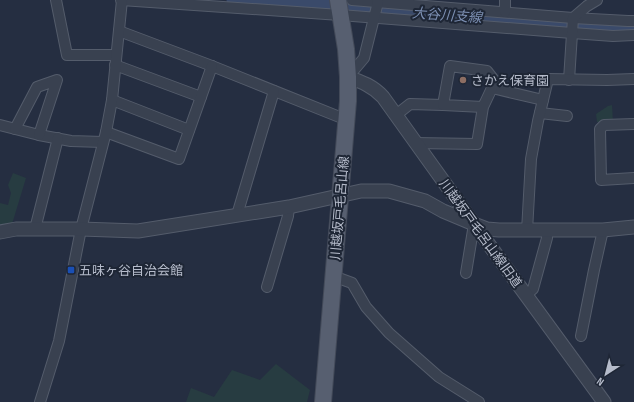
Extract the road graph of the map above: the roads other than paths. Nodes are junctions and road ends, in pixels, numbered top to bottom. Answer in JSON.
{"nodes":[{"id":1,"x":56,"y":0,"type":"edge"},
{"id":2,"x":122,"y":0,"type":"edge"},
{"id":3,"x":352,"y":0,"type":"edge"},
{"id":4,"x":505,"y":0,"type":"edge"},
{"id":5,"x":597,"y":0,"type":"edge"},
{"id":6,"x":377,"y":1,"type":"edge"},
{"id":7,"x":419,"y":3,"type":"edge"},
{"id":8,"x":460,"y":4,"type":"edge"},
{"id":9,"x":339,"y":7,"type":"edge"},
{"id":10,"x":505,"y":12,"type":"junction"},
{"id":11,"x":374,"y":18,"type":"junction"},
{"id":12,"x":573,"y":18,"type":"junction"},
{"id":13,"x":634,"y":20,"type":"edge"},
{"id":14,"x":119,"y":31,"type":"junction"},
{"id":15,"x":572,"y":33,"type":"junction"},
{"id":16,"x":634,"y":35,"type":"edge"},
{"id":17,"x":116,"y":60,"type":"junction"},
{"id":18,"x":212,"y":66,"type":"junction"},
{"id":19,"x":348,"y":78,"type":"junction"},
{"id":20,"x":634,"y":79,"type":"edge"},
{"id":21,"x":569,"y":80,"type":"junction"},
{"id":22,"x":492,"y":88,"type":"junction"},
{"id":23,"x":274,"y":91,"type":"junction"},
{"id":24,"x":201,"y":97,"type":"junction"},
{"id":25,"x":112,"y":100,"type":"junction"},
{"id":26,"x":543,"y":100,"type":"junction"},
{"id":27,"x":443,"y":106,"type":"junction"},
{"id":28,"x":483,"y":107,"type":"junction"},
{"id":29,"x":540,"y":113,"type":"junction"},
{"id":30,"x":396,"y":115,"type":"junction"},
{"id":31,"x":567,"y":116,"type":"dead end"},
{"id":32,"x":347,"y":120,"type":"junction"},
{"id":33,"x":634,"y":124,"type":"edge"},
{"id":34,"x":0,"y":125,"type":"edge"},
{"id":35,"x":15,"y":129,"type":"junction"},
{"id":36,"x":189,"y":130,"type":"junction"},
{"id":37,"x":39,"y":135,"type":"junction"},
{"id":38,"x":104,"y":137,"type":"junction"},
{"id":39,"x":58,"y":138,"type":"junction"},
{"id":40,"x":415,"y":143,"type":"junction"},
{"id":41,"x":634,"y":178,"type":"edge"},
{"id":42,"x":340,"y":196,"type":"junction"},
{"id":43,"x":289,"y":207,"type":"junction"},
{"id":44,"x":237,"y":215,"type":"junction"},
{"id":45,"x":474,"y":224,"type":"junction"},
{"id":46,"x":634,"y":227,"type":"edge"},
{"id":47,"x":35,"y":229,"type":"junction"},
{"id":48,"x":81,"y":229,"type":"junction"},
{"id":49,"x":603,"y":230,"type":"junction"},
{"id":50,"x":527,"y":231,"type":"junction"},
{"id":51,"x":547,"y":231,"type":"junction"},
{"id":52,"x":0,"y":232,"type":"edge"},
{"id":53,"x":466,"y":273,"type":"dead end"},
{"id":54,"x":333,"y":276,"type":"junction"},
{"id":55,"x":267,"y":287,"type":"dead end"},
{"id":56,"x":526,"y":295,"type":"junction"},
{"id":57,"x":581,"y":336,"type":"dead end"},
{"id":58,"x":322,"y":398,"type":"edge"},
{"id":59,"x":40,"y":402,"type":"edge"},
{"id":60,"x":479,"y":402,"type":"edge"},
{"id":61,"x":604,"y":402,"type":"edge"}],
"edges":[{"from":1,"to":17,"type":"street"},
{"from":2,"to":9,"type":"street"},
{"from":2,"to":14,"type":"street"},
{"from":3,"to":6,"type":"street"},
{"from":4,"to":10,"type":"street"},
{"from":5,"to":12,"type":"street"},
{"from":6,"to":7,"type":"street"},
{"from":6,"to":11,"type":"street"},
{"from":7,"to":8,"type":"street"},
{"from":8,"to":10,"type":"street"},
{"from":9,"to":11,"type":"street"},
{"from":9,"to":19,"type":"main road","name":"川越坂戸毛呂山線"},
{"from":10,"to":12,"type":"street"},
{"from":11,"to":15,"type":"street"},
{"from":11,"to":19,"type":"street"},
{"from":12,"to":13,"type":"street"},
{"from":12,"to":15,"type":"street"},
{"from":14,"to":17,"type":"street"},
{"from":14,"to":18,"type":"street"},
{"from":15,"to":16,"type":"street"},
{"from":15,"to":21,"type":"street"},
{"from":17,"to":24,"type":"street"},
{"from":17,"to":25,"type":"street"},
{"from":18,"to":23,"type":"street"},
{"from":18,"to":24,"type":"street"},
{"from":19,"to":30,"type":"street","name":"川越坂戸毛呂山線旧道"},
{"from":19,"to":32,"type":"main road","name":"川越坂戸毛呂山線"},
{"from":20,"to":21,"type":"street"},
{"from":21,"to":26,"type":"street"},
{"from":22,"to":26,"type":"street"},
{"from":22,"to":27,"type":"street"},
{"from":22,"to":28,"type":"street"},
{"from":23,"to":32,"type":"street"},
{"from":23,"to":44,"type":"street"},
{"from":24,"to":36,"type":"street"},
{"from":25,"to":36,"type":"street"},
{"from":25,"to":38,"type":"street"},
{"from":26,"to":29,"type":"street"},
{"from":27,"to":28,"type":"street"},
{"from":27,"to":30,"type":"street"},
{"from":28,"to":40,"type":"street"},
{"from":29,"to":31,"type":"street"},
{"from":29,"to":50,"type":"street"},
{"from":30,"to":40,"type":"street","name":"川越坂戸毛呂山線旧道"},
{"from":32,"to":42,"type":"main road","name":"川越坂戸毛呂山線"},
{"from":33,"to":41,"type":"street"},
{"from":34,"to":35,"type":"street"},
{"from":35,"to":37,"type":"street"},
{"from":35,"to":37,"type":"street"},
{"from":36,"to":38,"type":"street"},
{"from":37,"to":39,"type":"street"},
{"from":38,"to":39,"type":"street"},
{"from":38,"to":48,"type":"street"},
{"from":39,"to":47,"type":"street"},
{"from":40,"to":45,"type":"street","name":"川越坂戸毛呂山線旧道"},
{"from":42,"to":43,"type":"street"},
{"from":42,"to":45,"type":"street"},
{"from":42,"to":54,"type":"main road","name":"川越坂戸毛呂山線"},
{"from":43,"to":44,"type":"street"},
{"from":43,"to":55,"type":"street"},
{"from":44,"to":48,"type":"street"},
{"from":45,"to":50,"type":"street"},
{"from":45,"to":53,"type":"street"},
{"from":45,"to":56,"type":"street","name":"川越坂戸毛呂山線旧道"},
{"from":46,"to":49,"type":"street"},
{"from":47,"to":48,"type":"street"},
{"from":47,"to":52,"type":"street"},
{"from":48,"to":59,"type":"street"},
{"from":49,"to":51,"type":"street"},
{"from":49,"to":57,"type":"street"},
{"from":50,"to":51,"type":"street"},
{"from":51,"to":56,"type":"street"},
{"from":54,"to":58,"type":"main road","name":"川越坂戸毛呂山線"},
{"from":54,"to":60,"type":"street"},
{"from":56,"to":61,"type":"street","name":"川越坂戸毛呂山線旧道"}]}
